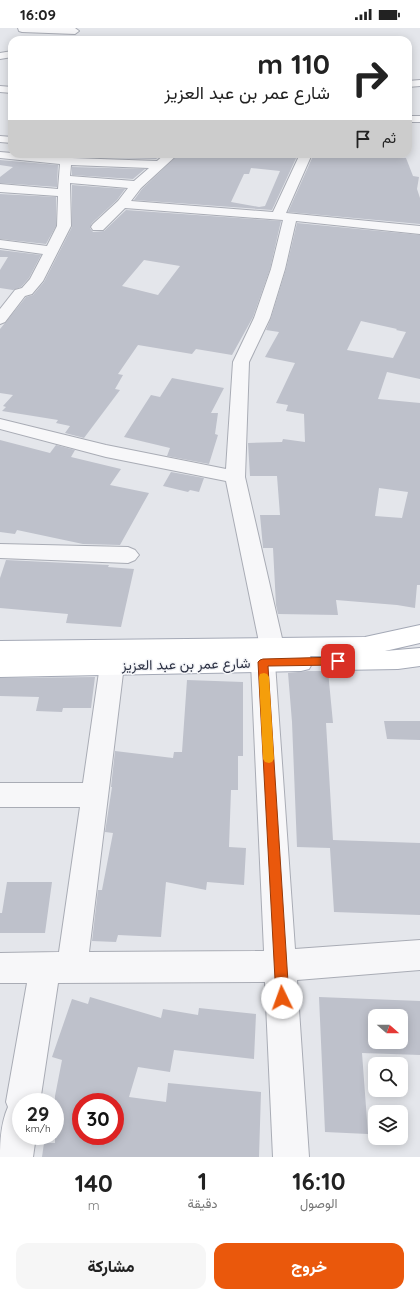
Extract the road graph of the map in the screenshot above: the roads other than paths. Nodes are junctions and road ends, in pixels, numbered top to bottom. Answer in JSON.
{"nodes":[{"id":1,"x":22,"y":28,"type":"edge"},
{"id":2,"x":76,"y":29,"type":"edge"},
{"id":3,"x":14,"y":158,"type":"edge"},
{"id":4,"x":67,"y":158,"type":"edge"},
{"id":5,"x":71,"y":158,"type":"edge"},
{"id":6,"x":168,"y":158,"type":"edge"},
{"id":7,"x":305,"y":158,"type":"edge"},
{"id":8,"x":160,"y":165,"type":"junction"},
{"id":9,"x":7,"y":167,"type":"dead end"},
{"id":10,"x":137,"y":185,"type":"junction"},
{"id":11,"x":64,"y":186,"type":"junction"},
{"id":12,"x":0,"y":188,"type":"edge"},
{"id":13,"x":122,"y":204,"type":"junction"},
{"id":14,"x":284,"y":216,"type":"junction"},
{"id":15,"x":98,"y":228,"type":"dead end"},
{"id":16,"x":420,"y":230,"type":"edge"},
{"id":17,"x":0,"y":244,"type":"edge"},
{"id":18,"x":51,"y":251,"type":"junction"},
{"id":19,"x":0,"y":292,"type":"edge"},
{"id":20,"x":20,"y":293,"type":"junction"},
{"id":21,"x":0,"y":318,"type":"edge"},
{"id":22,"x":0,"y":424,"type":"edge"},
{"id":23,"x":235,"y":477,"type":"junction"},
{"id":24,"x":0,"y":551,"type":"edge"},
{"id":25,"x":128,"y":555,"type":"dead end"},
{"id":26,"x":420,"y":634,"type":"edge"},
{"id":27,"x":0,"y":650,"type":"edge"},
{"id":28,"x":268,"y":655,"type":"junction"},
{"id":29,"x":420,"y":657,"type":"edge"},
{"id":30,"x":112,"y":665,"type":"junction"},
{"id":31,"x":0,"y":667,"type":"edge"},
{"id":32,"x":0,"y":795,"type":"edge"},
{"id":33,"x":95,"y":795,"type":"junction"},
{"id":34,"x":420,"y":955,"type":"edge"},
{"id":35,"x":280,"y":966,"type":"junction"},
{"id":36,"x":0,"y":968,"type":"edge"},
{"id":37,"x":58,"y":968,"type":"junction"},
{"id":38,"x":25,"y":1093,"type":"edge"},
{"id":39,"x":17,"y":1145,"type":"edge"},
{"id":40,"x":15,"y":1157,"type":"edge"},
{"id":41,"x":291,"y":1157,"type":"edge"}],
"edges":[{"from":1,"to":2,"type":"street"},
{"from":3,"to":9,"type":"street"},
{"from":4,"to":11,"type":"street"},
{"from":5,"to":8,"type":"street"},
{"from":6,"to":8,"type":"street"},
{"from":7,"to":14,"type":"street"},
{"from":8,"to":10,"type":"street"},
{"from":10,"to":11,"type":"street"},
{"from":10,"to":13,"type":"street"},
{"from":11,"to":12,"type":"street"},
{"from":11,"to":18,"type":"street"},
{"from":13,"to":14,"type":"street"},
{"from":13,"to":15,"type":"street"},
{"from":14,"to":16,"type":"street"},
{"from":14,"to":23,"type":"street"},
{"from":17,"to":18,"type":"street"},
{"from":18,"to":20,"type":"street"},
{"from":19,"to":20,"type":"street"},
{"from":20,"to":21,"type":"street"},
{"from":22,"to":23,"type":"street"},
{"from":23,"to":28,"type":"street"},
{"from":24,"to":25,"type":"street"},
{"from":26,"to":28,"type":"main road"},
{"from":27,"to":28,"type":"main road"},
{"from":28,"to":29,"type":"main road","name":"شارع عمر بن عبد العزيز"},
{"from":28,"to":30,"type":"main road","name":"شارع عمر بن عبد العزيز"},
{"from":28,"to":35,"type":"street"},
{"from":30,"to":31,"type":"main road","name":"شارع عمر بن عبد العزيز"},
{"from":30,"to":33,"type":"street"},
{"from":32,"to":33,"type":"street"},
{"from":33,"to":37,"type":"street"},
{"from":34,"to":35,"type":"street"},
{"from":35,"to":37,"type":"street"},
{"from":35,"to":41,"type":"street"},
{"from":36,"to":37,"type":"street"},
{"from":37,"to":38,"type":"street"},
{"from":39,"to":40,"type":"street"}]}
